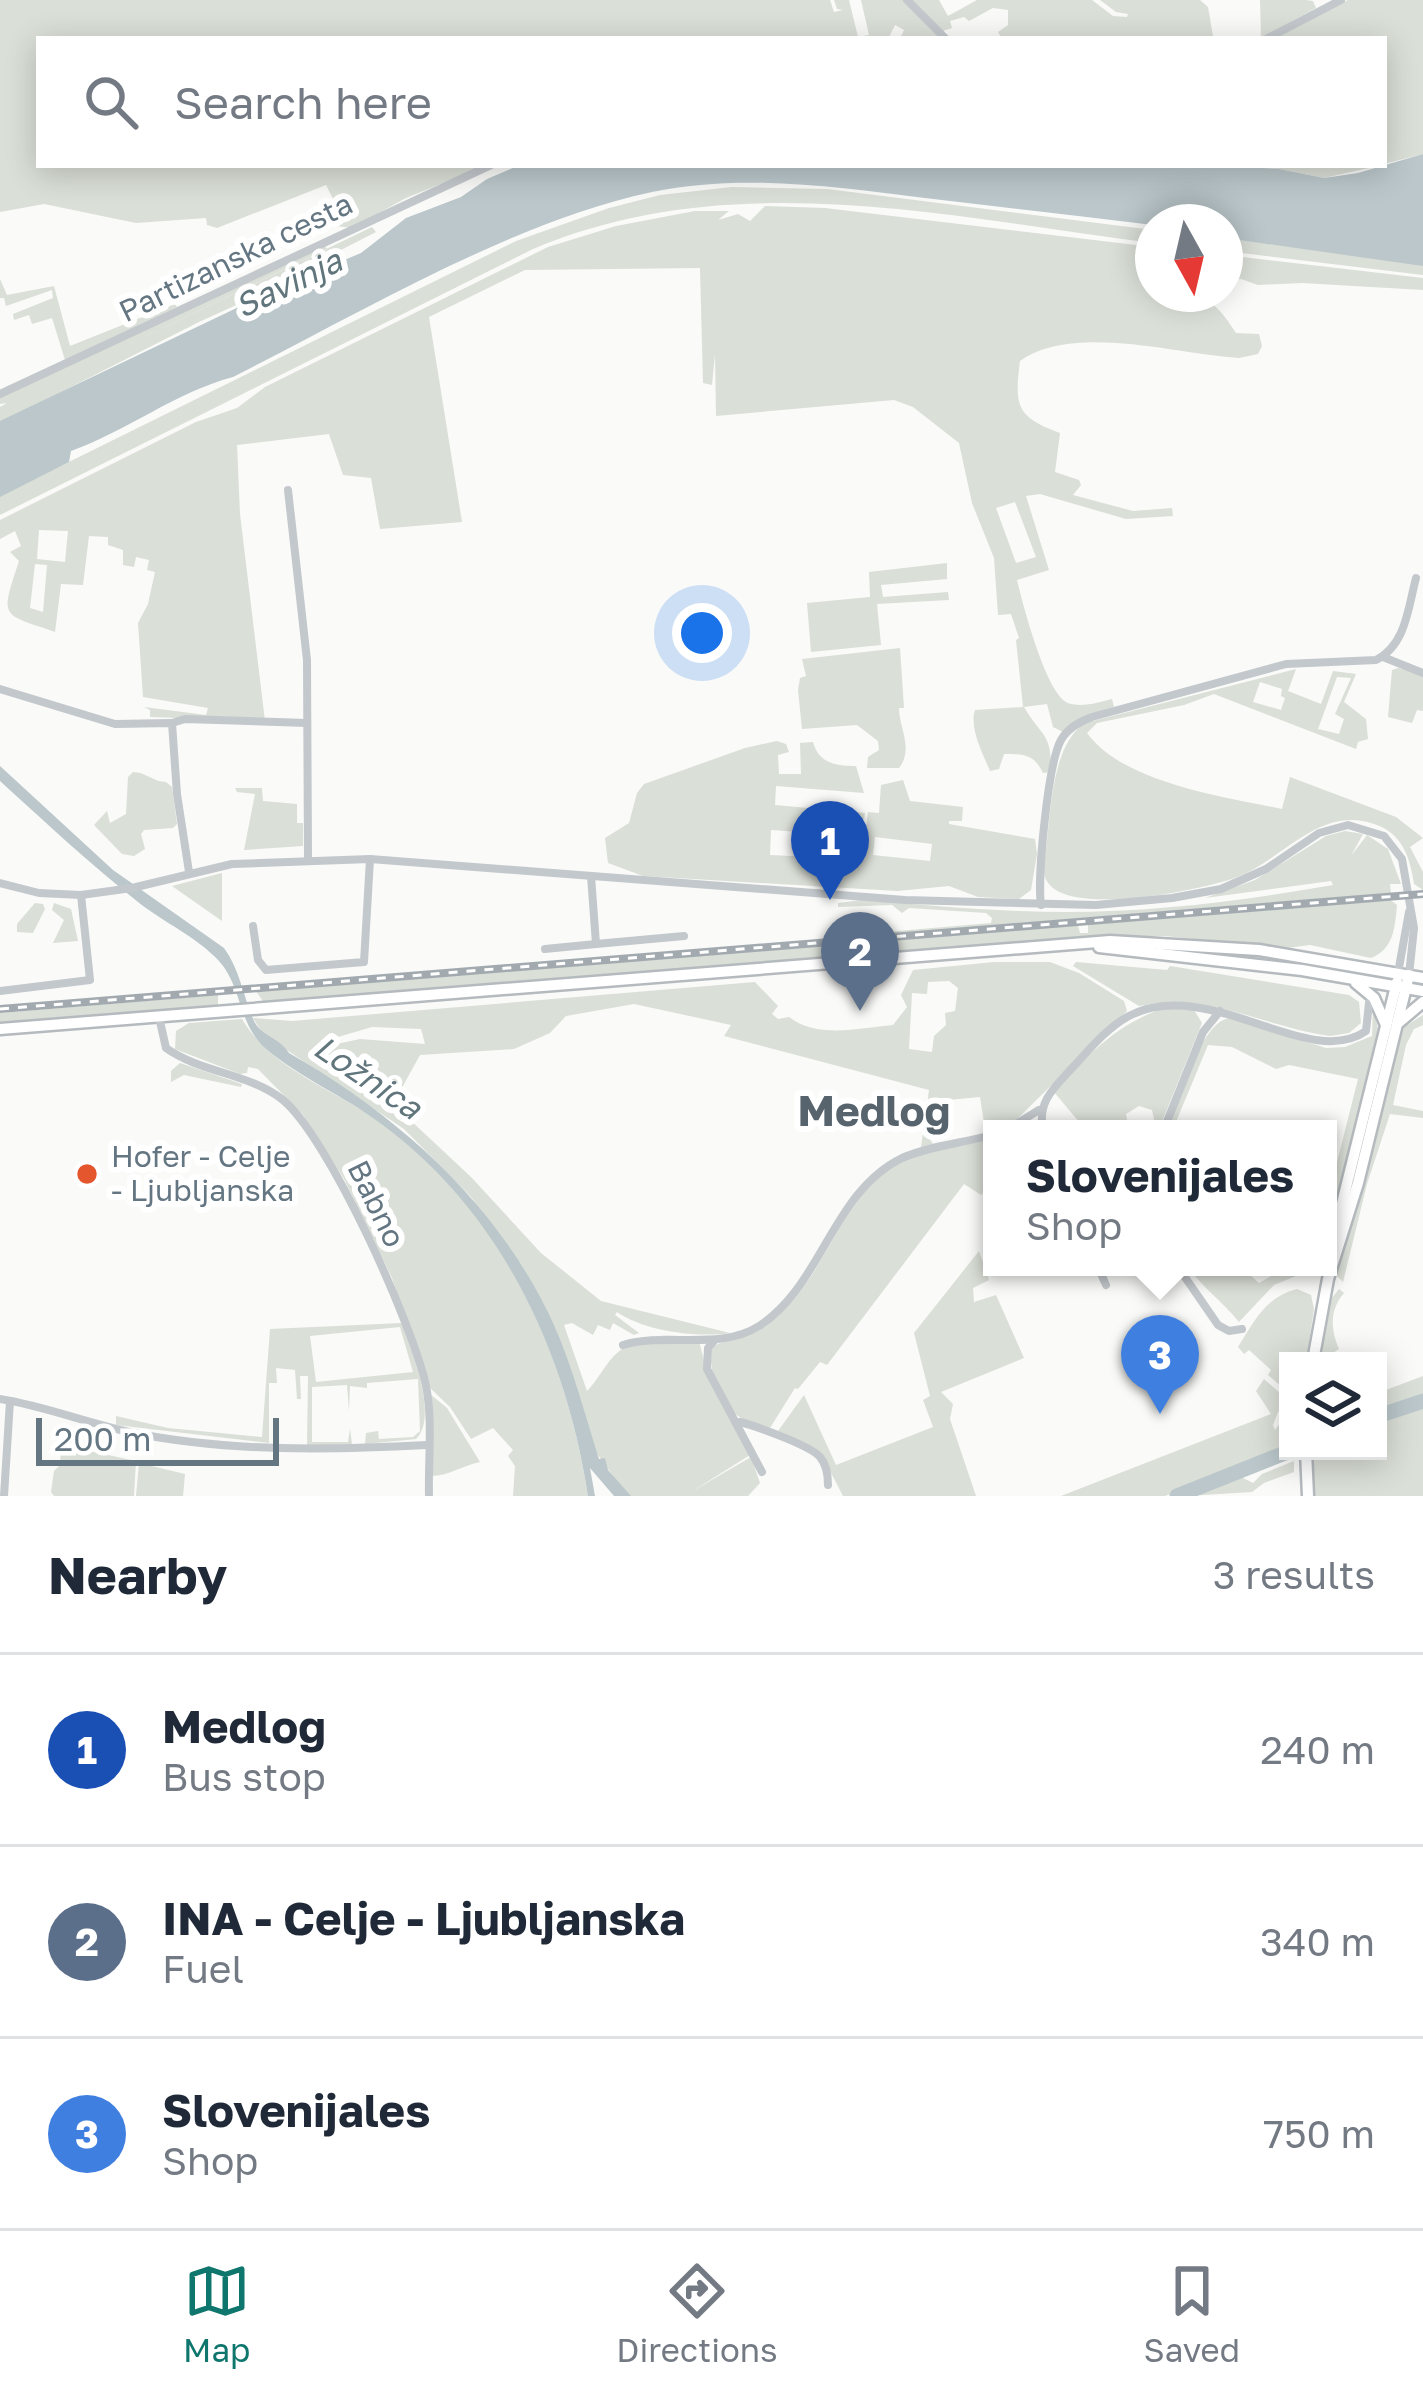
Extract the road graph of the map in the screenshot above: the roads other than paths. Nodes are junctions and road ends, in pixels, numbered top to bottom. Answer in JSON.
{"nodes":[{"id":1,"x":907,"y":0,"type":"edge"},
{"id":2,"x":1341,"y":0,"type":"edge"},
{"id":3,"x":943,"y":36,"type":"edge"},
{"id":4,"x":1272,"y":36,"type":"edge"},
{"id":5,"x":484,"y":168,"type":"edge"},
{"id":6,"x":0,"y":394,"type":"edge"},
{"id":7,"x":288,"y":490,"type":"dead end"},
{"id":8,"x":1416,"y":578,"type":"dead end"},
{"id":9,"x":1383,"y":657,"type":"junction"},
{"id":10,"x":1423,"y":673,"type":"edge"},
{"id":11,"x":0,"y":689,"type":"edge"},
{"id":12,"x":172,"y":723,"type":"junction"},
{"id":13,"x":308,"y":723,"type":"junction"},
{"id":14,"x":308,"y":859,"type":"junction"},
{"id":15,"x":370,"y":859,"type":"junction"},
{"id":16,"x":189,"y":872,"type":"junction"},
{"id":17,"x":592,"y":877,"type":"junction"},
{"id":18,"x":0,"y":883,"type":"edge"},
{"id":19,"x":81,"y":895,"type":"junction"},
{"id":20,"x":1411,"y":898,"type":"junction"},
{"id":21,"x":1041,"y":905,"type":"junction"},
{"id":22,"x":253,"y":926,"type":"dead end"},
{"id":23,"x":684,"y":936,"type":"dead end"},
{"id":24,"x":1414,"y":938,"type":"junction"},
{"id":25,"x":1078,"y":943,"type":"junction"},
{"id":26,"x":596,"y":944,"type":"junction"},
{"id":27,"x":545,"y":949,"type":"dead end"},
{"id":28,"x":1423,"y":959,"type":"edge"},
{"id":29,"x":1348,"y":978,"type":"junction"},
{"id":30,"x":1423,"y":978,"type":"edge"},
{"id":31,"x":1402,"y":980,"type":"junction"},
{"id":32,"x":0,"y":991,"type":"edge"},
{"id":33,"x":1423,"y":992,"type":"edge"},
{"id":34,"x":1423,"y":1002,"type":"edge"},
{"id":35,"x":1369,"y":1003,"type":"dead end"},
{"id":36,"x":1220,"y":1011,"type":"junction"},
{"id":37,"x":159,"y":1017,"type":"junction"},
{"id":38,"x":1391,"y":1026,"type":"junction"},
{"id":39,"x":0,"y":1029,"type":"edge"},
{"id":40,"x":1040,"y":1109,"type":"junction"},
{"id":41,"x":1022,"y":1120,"type":"edge"},
{"id":42,"x":1041,"y":1120,"type":"edge"},
{"id":43,"x":1168,"y":1120,"type":"edge"},
{"id":44,"x":983,"y":1137,"type":"edge"},
{"id":45,"x":1337,"y":1234,"type":"edge"},
{"id":46,"x":1337,"y":1243,"type":"edge"},
{"id":47,"x":1102,"y":1276,"type":"edge"},
{"id":48,"x":1184,"y":1276,"type":"edge"},
{"id":49,"x":1327,"y":1276,"type":"edge"},
{"id":50,"x":1106,"y":1285,"type":"dead end"},
{"id":51,"x":1241,"y":1330,"type":"dead end"},
{"id":52,"x":715,"y":1340,"type":"junction"},
{"id":53,"x":623,"y":1345,"type":"dead end"},
{"id":54,"x":1314,"y":1352,"type":"edge"},
{"id":55,"x":5,"y":1400,"type":"edge"},
{"id":56,"x":739,"y":1422,"type":"junction"},
{"id":57,"x":427,"y":1445,"type":"junction"},
{"id":58,"x":1306,"y":1460,"type":"edge"},
{"id":59,"x":762,"y":1472,"type":"dead end"},
{"id":60,"x":828,"y":1485,"type":"dead end"},
{"id":61,"x":4,"y":1496,"type":"edge"},
{"id":62,"x":429,"y":1496,"type":"edge"},
{"id":63,"x":1308,"y":1496,"type":"edge"}],
"edges":[{"from":1,"to":3,"type":"street"},
{"from":2,"to":4,"type":"street"},
{"from":5,"to":6,"type":"street","name":"Partizanska cesta"},
{"from":7,"to":13,"type":"street"},
{"from":8,"to":9,"type":"street"},
{"from":9,"to":10,"type":"street"},
{"from":9,"to":21,"type":"street"},
{"from":11,"to":12,"type":"street"},
{"from":12,"to":13,"type":"street"},
{"from":12,"to":16,"type":"street"},
{"from":13,"to":14,"type":"street"},
{"from":14,"to":15,"type":"street"},
{"from":14,"to":16,"type":"street"},
{"from":15,"to":17,"type":"street"},
{"from":15,"to":22,"type":"street"},
{"from":16,"to":19,"type":"street"},
{"from":17,"to":21,"type":"street"},
{"from":17,"to":26,"type":"street"},
{"from":18,"to":19,"type":"street"},
{"from":19,"to":32,"type":"street"},
{"from":20,"to":21,"type":"street"},
{"from":20,"to":24,"type":"street"},
{"from":20,"to":31,"type":"street"},
{"from":23,"to":26,"type":"street"},
{"from":24,"to":28,"type":"street"},
{"from":24,"to":31,"type":"street"},
{"from":25,"to":29,"type":"main road"},
{"from":25,"to":31,"type":"main road"},
{"from":25,"to":37,"type":"main road"},
{"from":26,"to":27,"type":"street"},
{"from":29,"to":31,"type":"main road"},
{"from":29,"to":38,"type":"main road"},
{"from":30,"to":31,"type":"main road"},
{"from":31,"to":33,"type":"main road"},
{"from":31,"to":38,"type":"main road"},
{"from":34,"to":38,"type":"main road"},
{"from":35,"to":36,"type":"street"},
{"from":36,"to":40,"type":"street"},
{"from":36,"to":43,"type":"street"},
{"from":37,"to":39,"type":"main road"},
{"from":37,"to":57,"type":"street","name":"Babno"},
{"from":38,"to":45,"type":"main road"},
{"from":38,"to":46,"type":"main road"},
{"from":40,"to":41,"type":"street"},
{"from":40,"to":42,"type":"street"},
{"from":44,"to":52,"type":"street"},
{"from":47,"to":50,"type":"street"},
{"from":48,"to":51,"type":"street"},
{"from":49,"to":54,"type":"main road"},
{"from":52,"to":53,"type":"street"},
{"from":52,"to":56,"type":"street"},
{"from":55,"to":57,"type":"street"},
{"from":55,"to":61,"type":"street"},
{"from":56,"to":59,"type":"street"},
{"from":56,"to":60,"type":"street"},
{"from":57,"to":62,"type":"street","name":"Babno"},
{"from":58,"to":63,"type":"main road"}]}
